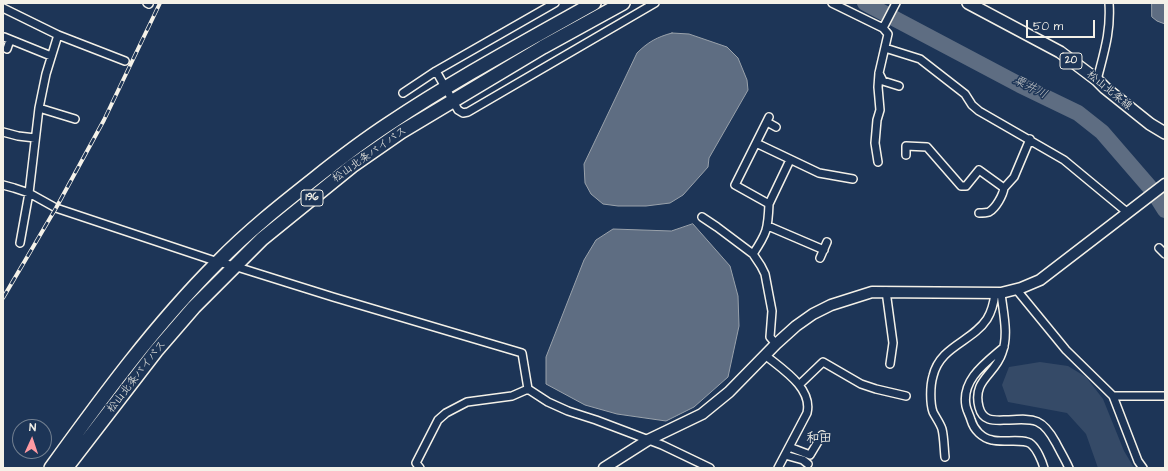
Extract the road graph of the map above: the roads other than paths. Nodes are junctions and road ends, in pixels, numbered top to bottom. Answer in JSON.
{"nodes":[{"id":1,"x":555,"y":3,"type":"edge"},
{"id":2,"x":594,"y":3,"type":"edge"},
{"id":3,"x":623,"y":3,"type":"edge"},
{"id":4,"x":655,"y":3,"type":"edge"},
{"id":5,"x":832,"y":3,"type":"edge"},
{"id":6,"x":968,"y":3,"type":"edge"},
{"id":7,"x":1109,"y":3,"type":"edge"},
{"id":8,"x":895,"y":5,"type":"edge"},
{"id":9,"x":3,"y":8,"type":"edge"},
{"id":10,"x":884,"y":27,"type":"junction"},
{"id":11,"x":58,"y":35,"type":"junction"},
{"id":12,"x":7,"y":38,"type":"edge"},
{"id":13,"x":885,"y":48,"type":"junction"},
{"id":14,"x":7,"y":49,"type":"dead end"},
{"id":15,"x":52,"y":56,"type":"junction"},
{"id":16,"x":125,"y":61,"type":"dead end"},
{"id":17,"x":436,"y":71,"type":"junction"},
{"id":18,"x":879,"y":73,"type":"junction"},
{"id":19,"x":1097,"y":80,"type":"junction"},
{"id":20,"x":899,"y":86,"type":"dead end"},
{"id":21,"x":445,"y":88,"type":"junction"},
{"id":22,"x":403,"y":93,"type":"dead end"},
{"id":23,"x":452,"y":101,"type":"junction"},
{"id":24,"x":39,"y":108,"type":"junction"},
{"id":25,"x":75,"y":120,"type":"dead end"},
{"id":26,"x":776,"y":127,"type":"dead end"},
{"id":27,"x":3,"y":132,"type":"edge"},
{"id":28,"x":1165,"y":133,"type":"edge"},
{"id":29,"x":35,"y":138,"type":"junction"},
{"id":30,"x":1030,"y":139,"type":"junction"},
{"id":31,"x":756,"y":143,"type":"junction"},
{"id":32,"x":906,"y":155,"type":"dead end"},
{"id":33,"x":790,"y":160,"type":"junction"},
{"id":34,"x":878,"y":162,"type":"dead end"},
{"id":35,"x":853,"y":179,"type":"dead end"},
{"id":36,"x":1165,"y":184,"type":"edge"},
{"id":37,"x":3,"y":186,"type":"edge"},
{"id":38,"x":1004,"y":188,"type":"junction"},
{"id":39,"x":28,"y":193,"type":"junction"},
{"id":40,"x":769,"y":204,"type":"junction"},
{"id":41,"x":979,"y":213,"type":"dead end"},
{"id":42,"x":1128,"y":213,"type":"junction"},
{"id":43,"x":702,"y":218,"type":"dead end"},
{"id":44,"x":768,"y":226,"type":"junction"},
{"id":45,"x":827,"y":242,"type":"dead end"},
{"id":46,"x":20,"y":243,"type":"dead end"},
{"id":47,"x":1159,"y":248,"type":"dead end"},
{"id":48,"x":824,"y":250,"type":"junction"},
{"id":49,"x":753,"y":254,"type":"junction"},
{"id":50,"x":1165,"y":254,"type":"edge"},
{"id":51,"x":820,"y":258,"type":"dead end"},
{"id":52,"x":218,"y":262,"type":"junction"},
{"id":53,"x":234,"y":266,"type":"junction"},
{"id":54,"x":1016,"y":289,"type":"junction"},
{"id":55,"x":886,"y":291,"type":"junction"},
{"id":56,"x":998,"y":293,"type":"junction"},
{"id":57,"x":776,"y":344,"type":"junction"},
{"id":58,"x":1004,"y":347,"type":"junction"},
{"id":59,"x":765,"y":355,"type":"junction"},
{"id":60,"x":890,"y":364,"type":"dead end"},
{"id":61,"x":799,"y":384,"type":"junction"},
{"id":62,"x":528,"y":389,"type":"junction"},
{"id":63,"x":906,"y":396,"type":"dead end"},
{"id":64,"x":1113,"y":396,"type":"junction"},
{"id":65,"x":1165,"y":396,"type":"edge"},
{"id":66,"x":822,"y":435,"type":"dead end"},
{"id":67,"x":648,"y":440,"type":"junction"},
{"id":68,"x":789,"y":447,"type":"junction"},
{"id":69,"x":785,"y":455,"type":"junction"},
{"id":70,"x":945,"y":457,"type":"dead end"},
{"id":71,"x":808,"y":464,"type":"dead end"},
{"id":72,"x":51,"y":468,"type":"edge"},
{"id":73,"x":66,"y":468,"type":"edge"},
{"id":74,"x":420,"y":468,"type":"edge"},
{"id":75,"x":604,"y":468,"type":"edge"},
{"id":76,"x":710,"y":468,"type":"edge"},
{"id":77,"x":778,"y":468,"type":"edge"},
{"id":78,"x":1044,"y":468,"type":"edge"},
{"id":79,"x":1068,"y":468,"type":"edge"},
{"id":80,"x":1143,"y":468,"type":"edge"}],
"edges":[{"from":1,"to":17,"type":"street"},
{"from":2,"to":21,"type":"highway","name":"松山北条バイパス","number":"196"},
{"from":3,"to":23,"type":"highway","name":"松山北条バイパス","number":"196"},
{"from":4,"to":23,"type":"street"},
{"from":5,"to":10,"type":"street"},
{"from":6,"to":19,"type":"main road","name":"松山北条線","number":"20"},
{"from":7,"to":19,"type":"street"},
{"from":8,"to":10,"type":"street"},
{"from":9,"to":11,"type":"street"},
{"from":10,"to":13,"type":"street"},
{"from":11,"to":15,"type":"street"},
{"from":11,"to":16,"type":"street"},
{"from":12,"to":14,"type":"street"},
{"from":12,"to":15,"type":"street"},
{"from":13,"to":18,"type":"street"},
{"from":13,"to":30,"type":"street"},
{"from":15,"to":24,"type":"street"},
{"from":17,"to":21,"type":"street"},
{"from":17,"to":22,"type":"street"},
{"from":18,"to":20,"type":"street"},
{"from":18,"to":34,"type":"street"},
{"from":19,"to":28,"type":"main road","name":"松山北条線","number":"20"},
{"from":21,"to":23,"type":"street"},
{"from":21,"to":52,"type":"highway","name":"松山北条バイパス","number":"196"},
{"from":23,"to":53,"type":"highway","name":"松山北条バイパス","number":"196"},
{"from":24,"to":25,"type":"street"},
{"from":24,"to":29,"type":"street"},
{"from":26,"to":31,"type":"street"},
{"from":27,"to":29,"type":"street"},
{"from":29,"to":39,"type":"street"},
{"from":30,"to":38,"type":"street"},
{"from":30,"to":42,"type":"street"},
{"from":31,"to":33,"type":"street"},
{"from":31,"to":40,"type":"street"},
{"from":32,"to":38,"type":"street"},
{"from":33,"to":35,"type":"street"},
{"from":33,"to":40,"type":"street"},
{"from":36,"to":42,"type":"street"},
{"from":37,"to":39,"type":"street"},
{"from":38,"to":41,"type":"street"},
{"from":39,"to":46,"type":"street"},
{"from":39,"to":52,"type":"street"},
{"from":40,"to":44,"type":"street"},
{"from":42,"to":54,"type":"street"},
{"from":43,"to":49,"type":"street"},
{"from":44,"to":48,"type":"street"},
{"from":44,"to":49,"type":"street"},
{"from":45,"to":48,"type":"street"},
{"from":47,"to":50,"type":"street"},
{"from":48,"to":51,"type":"street"},
{"from":49,"to":57,"type":"street"},
{"from":52,"to":53,"type":"street"},
{"from":52,"to":72,"type":"highway","name":"松山北条バイパス","number":"196"},
{"from":53,"to":62,"type":"street"},
{"from":53,"to":73,"type":"highway","name":"松山北条バイパス","number":"196"},
{"from":54,"to":56,"type":"street"},
{"from":54,"to":64,"type":"street"},
{"from":55,"to":56,"type":"street"},
{"from":55,"to":57,"type":"street"},
{"from":55,"to":60,"type":"street"},
{"from":56,"to":58,"type":"street"},
{"from":56,"to":70,"type":"street"},
{"from":57,"to":59,"type":"street"},
{"from":58,"to":78,"type":"street"},
{"from":58,"to":79,"type":"street"},
{"from":59,"to":61,"type":"street"},
{"from":59,"to":67,"type":"street"},
{"from":61,"to":63,"type":"street"},
{"from":61,"to":68,"type":"street"},
{"from":62,"to":67,"type":"street"},
{"from":62,"to":74,"type":"street"},
{"from":64,"to":65,"type":"street"},
{"from":64,"to":80,"type":"street"},
{"from":66,"to":68,"type":"street"},
{"from":67,"to":75,"type":"street"},
{"from":67,"to":76,"type":"street"},
{"from":68,"to":69,"type":"street"},
{"from":69,"to":71,"type":"street"},
{"from":69,"to":77,"type":"street"}]}
